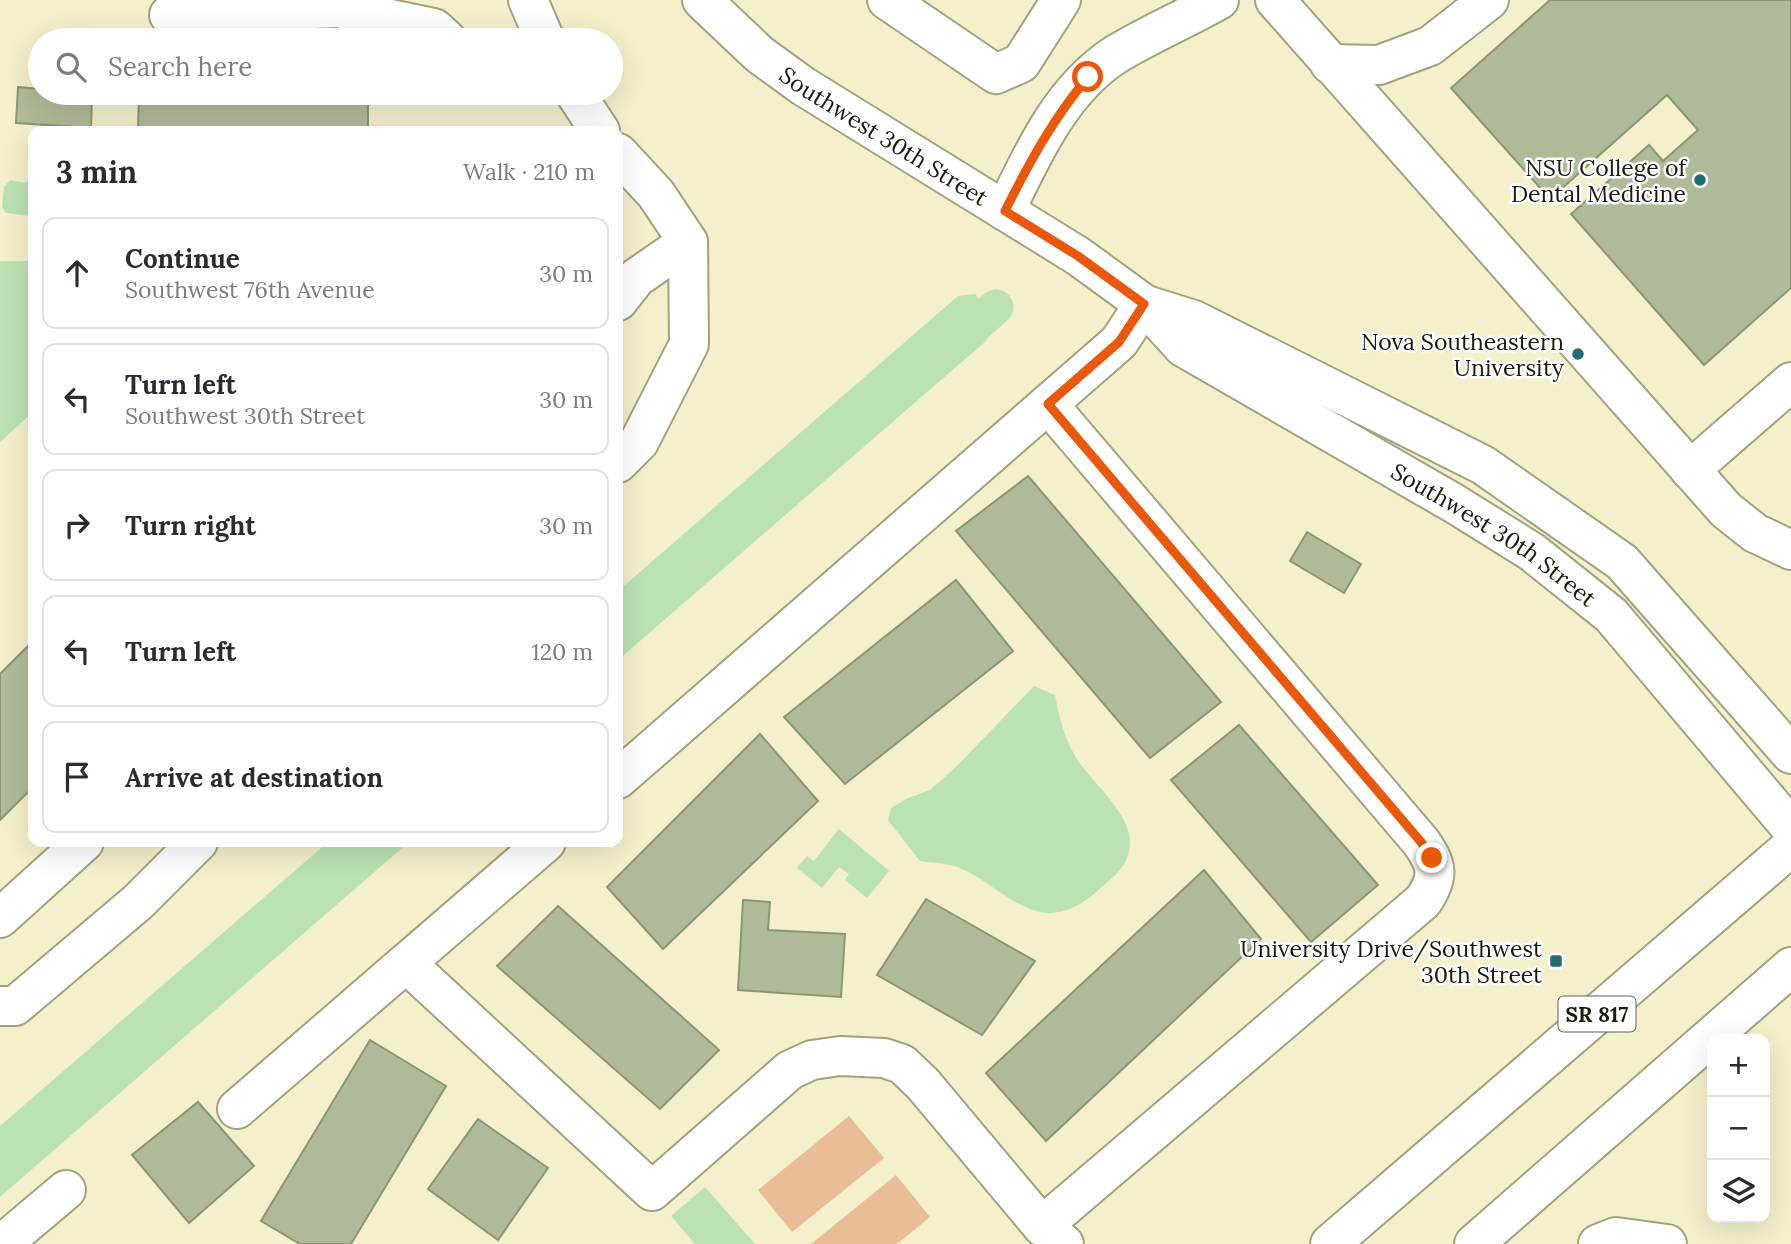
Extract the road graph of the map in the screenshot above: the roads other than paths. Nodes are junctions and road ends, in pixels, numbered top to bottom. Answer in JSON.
{"nodes":[{"id":1,"x":528,"y":0,"type":"edge"},
{"id":2,"x":702,"y":0,"type":"edge"},
{"id":3,"x":887,"y":0,"type":"edge"},
{"id":4,"x":1061,"y":0,"type":"edge"},
{"id":5,"x":1219,"y":0,"type":"edge"},
{"id":6,"x":1275,"y":0,"type":"edge"},
{"id":7,"x":1489,"y":0,"type":"edge"},
{"id":8,"x":337,"y":4,"type":"edge"},
{"id":9,"x":169,"y":15,"type":"dead end"},
{"id":10,"x":434,"y":28,"type":"edge"},
{"id":11,"x":540,"y":28,"type":"edge"},
{"id":12,"x":1330,"y":64,"type":"junction"},
{"id":13,"x":583,"y":105,"type":"edge"},
{"id":14,"x":597,"y":126,"type":"edge"},
{"id":15,"x":623,"y":158,"type":"edge"},
{"id":16,"x":1005,"y":211,"type":"junction"},
{"id":17,"x":688,"y":242,"type":"junction"},
{"id":18,"x":623,"y":295,"type":"edge"},
{"id":19,"x":1144,"y":304,"type":"junction"},
{"id":20,"x":1791,"y":382,"type":"edge"},
{"id":21,"x":1048,"y":404,"type":"junction"},
{"id":22,"x":623,"y":458,"type":"edge"},
{"id":23,"x":1690,"y":470,"type":"junction"},
{"id":24,"x":1791,"y":550,"type":"edge"},
{"id":25,"x":1791,"y":754,"type":"edge"},
{"id":26,"x":623,"y":775,"type":"edge"},
{"id":27,"x":1791,"y":828,"type":"edge"},
{"id":28,"x":78,"y":847,"type":"edge"},
{"id":29,"x":193,"y":847,"type":"edge"},
{"id":30,"x":540,"y":847,"type":"edge"},
{"id":31,"x":1791,"y":847,"type":"edge"},
{"id":32,"x":0,"y":918,"type":"edge"},
{"id":33,"x":406,"y":963,"type":"junction"},
{"id":34,"x":1791,"y":967,"type":"edge"},
{"id":35,"x":0,"y":1006,"type":"edge"},
{"id":36,"x":237,"y":1108,"type":"dead end"},
{"id":37,"x":66,"y":1190,"type":"dead end"},
{"id":38,"x":1058,"y":1239,"type":"edge"},
{"id":39,"x":2,"y":1244,"type":"edge"},
{"id":40,"x":1330,"y":1244,"type":"edge"},
{"id":41,"x":1474,"y":1244,"type":"edge"},
{"id":42,"x":1598,"y":1244,"type":"edge"},
{"id":43,"x":1667,"y":1244,"type":"edge"}],
"edges":[{"from":1,"to":11,"type":"street"},
{"from":2,"to":16,"type":"street","name":"Southwest 30th Street"},
{"from":3,"to":4,"type":"street"},
{"from":5,"to":16,"type":"street"},
{"from":6,"to":12,"type":"street"},
{"from":7,"to":12,"type":"street"},
{"from":8,"to":9,"type":"street"},
{"from":8,"to":10,"type":"street"},
{"from":12,"to":23,"type":"street"},
{"from":13,"to":14,"type":"street"},
{"from":15,"to":17,"type":"street"},
{"from":16,"to":19,"type":"street","name":"Southwest 30th Street"},
{"from":17,"to":18,"type":"street"},
{"from":17,"to":22,"type":"street"},
{"from":19,"to":21,"type":"street"},
{"from":19,"to":25,"type":"street","name":"Southwest 30th Street"},
{"from":19,"to":27,"type":"street","name":"Southwest 30th Street"},
{"from":20,"to":23,"type":"street"},
{"from":21,"to":26,"type":"street"},
{"from":21,"to":38,"type":"street"},
{"from":23,"to":24,"type":"street"},
{"from":28,"to":32,"type":"street"},
{"from":29,"to":35,"type":"street"},
{"from":30,"to":33,"type":"street"},
{"from":31,"to":40,"type":"street","number":"SR 817"},
{"from":33,"to":36,"type":"street"},
{"from":33,"to":38,"type":"street"},
{"from":34,"to":41,"type":"street"},
{"from":37,"to":39,"type":"street"},
{"from":42,"to":43,"type":"street"}]}
